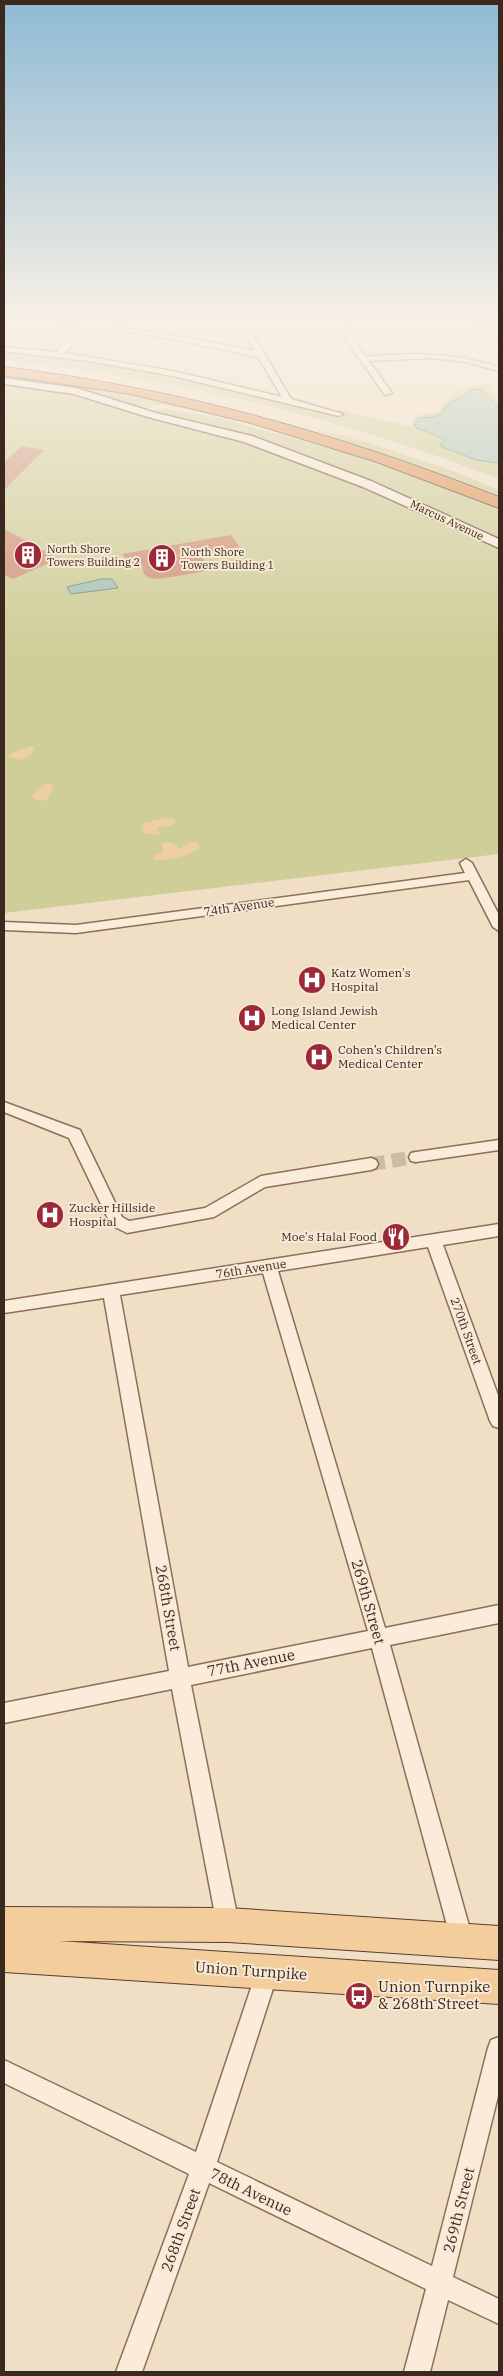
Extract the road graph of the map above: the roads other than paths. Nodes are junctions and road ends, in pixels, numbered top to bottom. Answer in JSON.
{"nodes":[{"id":1,"x":223,"y":434,"type":"edge"},
{"id":2,"x":285,"y":434,"type":"edge"},
{"id":3,"x":304,"y":434,"type":"edge"},
{"id":4,"x":353,"y":434,"type":"edge"},
{"id":5,"x":419,"y":455,"type":"dead end"},
{"id":6,"x":430,"y":476,"type":"junction"},
{"id":7,"x":499,"y":503,"type":"edge"},
{"id":8,"x":499,"y":544,"type":"edge"},
{"id":9,"x":466,"y":863,"type":"dead end"},
{"id":10,"x":473,"y":876,"type":"junction"},
{"id":11,"x":4,"y":926,"type":"edge"},
{"id":12,"x":499,"y":927,"type":"edge"},
{"id":13,"x":4,"y":1106,"type":"edge"},
{"id":14,"x":499,"y":1145,"type":"edge"},
{"id":15,"x":416,"y":1157,"type":"tunnel mouth"},
{"id":16,"x":371,"y":1164,"type":"tunnel mouth"},
{"id":17,"x":499,"y":1230,"type":"edge"},
{"id":18,"x":434,"y":1241,"type":"junction"},
{"id":19,"x":269,"y":1266,"type":"junction"},
{"id":20,"x":111,"y":1291,"type":"junction"},
{"id":21,"x":4,"y":1308,"type":"edge"},
{"id":22,"x":499,"y":1421,"type":"edge"},
{"id":23,"x":499,"y":1614,"type":"edge"},
{"id":24,"x":379,"y":1638,"type":"junction"},
{"id":25,"x":180,"y":1678,"type":"junction"},
{"id":26,"x":4,"y":1713,"type":"edge"},
{"id":27,"x":4,"y":1924,"type":"edge"},
{"id":28,"x":228,"y":1925,"type":"junction"},
{"id":29,"x":462,"y":1940,"type":"junction"},
{"id":30,"x":499,"y":1943,"type":"edge"},
{"id":31,"x":4,"y":1955,"type":"edge"},
{"id":32,"x":267,"y":1973,"type":"junction"},
{"id":33,"x":499,"y":1987,"type":"edge"},
{"id":34,"x":499,"y":2048,"type":"edge"},
{"id":35,"x":4,"y":2071,"type":"edge"},
{"id":36,"x":203,"y":2168,"type":"junction"},
{"id":37,"x":440,"y":2284,"type":"junction"},
{"id":38,"x":499,"y":2312,"type":"edge"},
{"id":39,"x":129,"y":2372,"type":"edge"},
{"id":40,"x":417,"y":2372,"type":"edge"}],
"edges":[{"from":1,"to":8,"type":"main road","name":"Marcus Avenue"},
{"from":2,"to":6,"type":"highway"},
{"from":3,"to":6,"type":"highway"},
{"from":4,"to":5,"type":"highway"},
{"from":6,"to":7,"type":"highway"},
{"from":9,"to":10,"type":"street"},
{"from":10,"to":11,"type":"street","name":"74th Avenue"},
{"from":10,"to":12,"type":"street"},
{"from":13,"to":16,"type":"street"},
{"from":14,"to":15,"type":"street"},
{"from":17,"to":18,"type":"street","name":"76th Avenue"},
{"from":18,"to":19,"type":"street","name":"76th Avenue"},
{"from":18,"to":22,"type":"street","name":"270th Street"},
{"from":19,"to":20,"type":"street","name":"76th Avenue"},
{"from":19,"to":24,"type":"street","name":"269th Street"},
{"from":20,"to":21,"type":"street","name":"76th Avenue"},
{"from":20,"to":25,"type":"street","name":"268th Street"},
{"from":23,"to":24,"type":"street","name":"77th Avenue"},
{"from":24,"to":25,"type":"street","name":"77th Avenue"},
{"from":24,"to":29,"type":"street","name":"269th Street"},
{"from":25,"to":26,"type":"street","name":"77th Avenue"},
{"from":25,"to":28,"type":"street","name":"268th Street"},
{"from":27,"to":28,"type":"main road"},
{"from":28,"to":29,"type":"main road"},
{"from":29,"to":30,"type":"main road"},
{"from":31,"to":32,"type":"main road","name":"Union Turnpike"},
{"from":32,"to":33,"type":"main road","name":"Union Turnpike"},
{"from":32,"to":36,"type":"street","name":"268th Street"},
{"from":34,"to":37,"type":"street","name":"269th Street"},
{"from":35,"to":36,"type":"street","name":"78th Avenue"},
{"from":36,"to":37,"type":"street","name":"78th Avenue"},
{"from":36,"to":39,"type":"street","name":"268th Street"},
{"from":37,"to":38,"type":"street","name":"78th Avenue"},
{"from":37,"to":40,"type":"street","name":"269th Street"}]}
